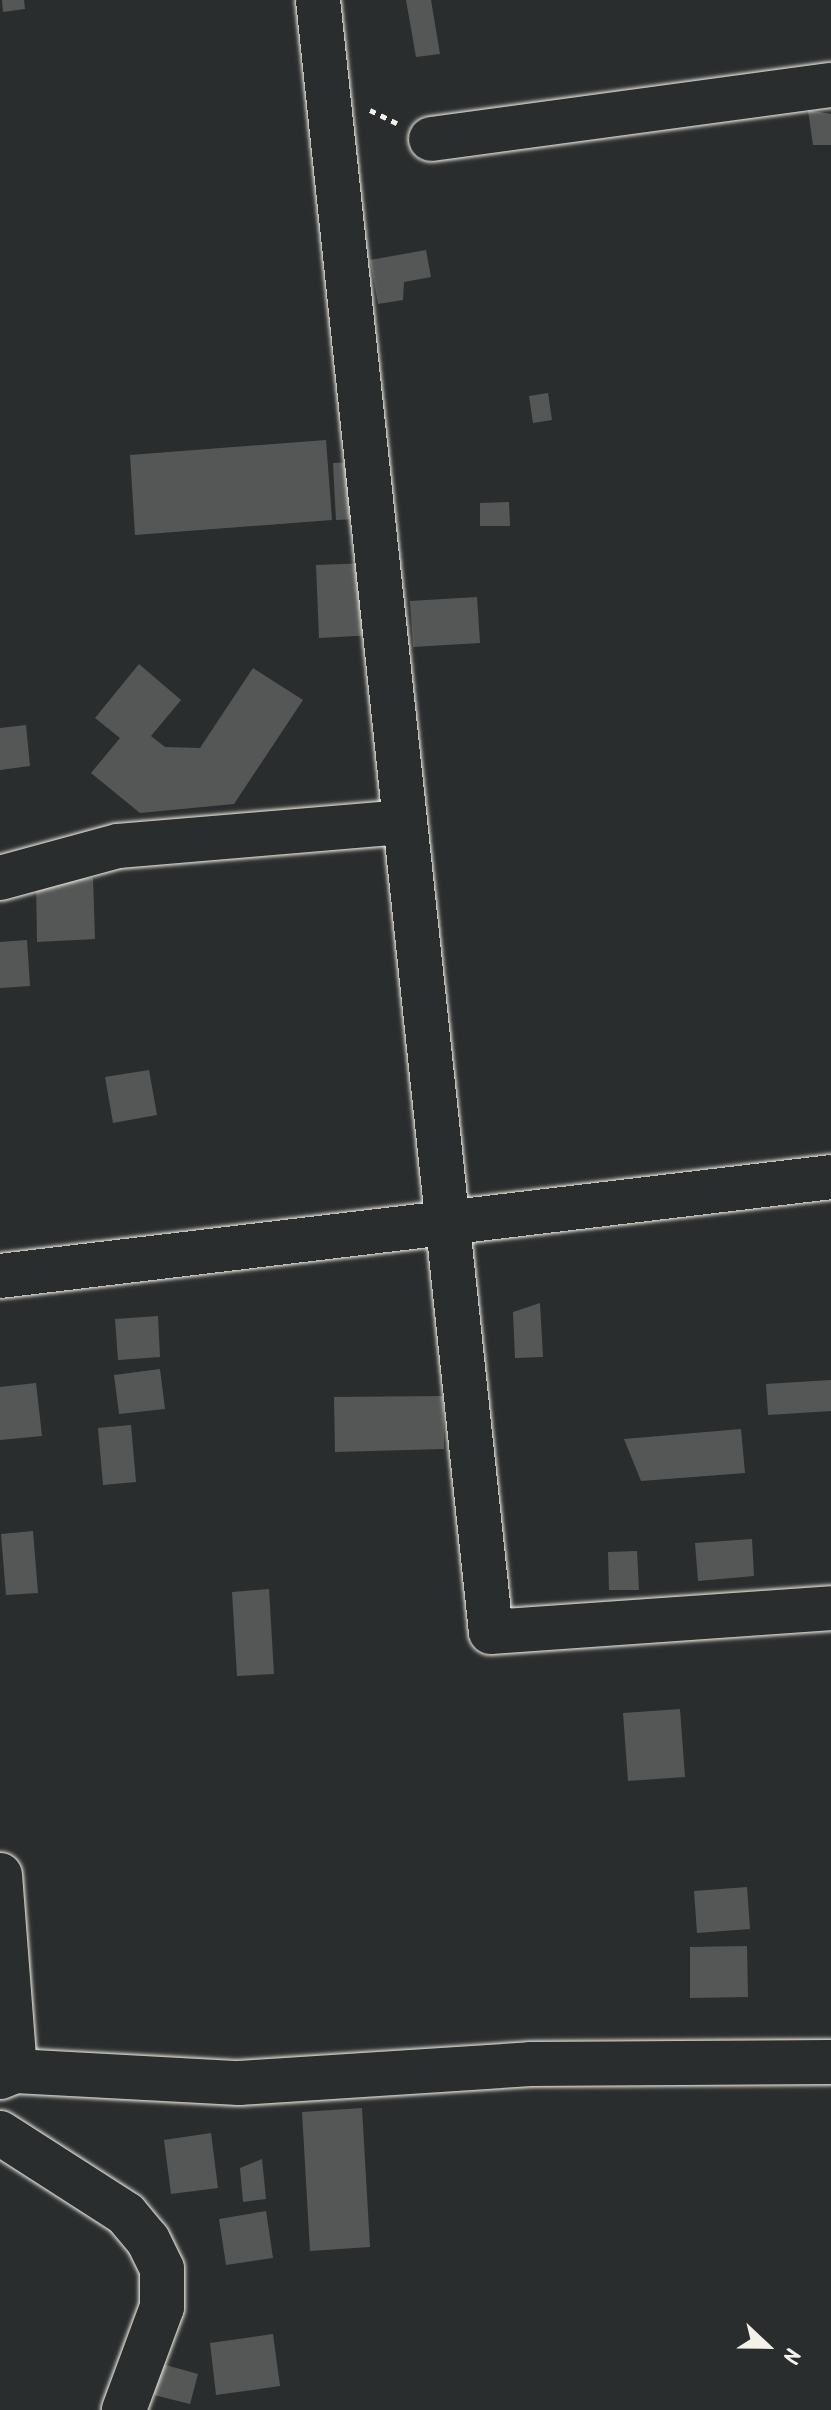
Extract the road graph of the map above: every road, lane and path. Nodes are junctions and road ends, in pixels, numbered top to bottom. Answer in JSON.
{"nodes":[{"id":1,"x":318,"y":0,"type":"edge"},
{"id":2,"x":831,"y":85,"type":"edge"},
{"id":3,"x":327,"y":90,"type":"junction"},
{"id":4,"x":431,"y":139,"type":"joint"},
{"id":5,"x":405,"y":822,"type":"junction"},
{"id":6,"x":0,"y":878,"type":"edge"},
{"id":7,"x":831,"y":1177,"type":"edge"},
{"id":8,"x":447,"y":1222,"type":"junction"},
{"id":9,"x":0,"y":1276,"type":"edge"},
{"id":10,"x":831,"y":1608,"type":"edge"},
{"id":11,"x":0,"y":1875,"type":"edge"},
{"id":12,"x":831,"y":2062,"type":"edge"},
{"id":13,"x":8,"y":2074,"type":"edge"},
{"id":14,"x":0,"y":2133,"type":"edge"},
{"id":15,"x":124,"y":2410,"type":"edge"}],
"edges":[{"from":1,"to":3,"type":"street"},
{"from":2,"to":4,"type":"street"},
{"from":3,"to":4,"type":"path"},
{"from":3,"to":5,"type":"street"},
{"from":5,"to":6,"type":"street"},
{"from":5,"to":8,"type":"street"},
{"from":7,"to":8,"type":"street"},
{"from":8,"to":9,"type":"street"},
{"from":8,"to":10,"type":"street"},
{"from":11,"to":13,"type":"street"},
{"from":12,"to":13,"type":"street"},
{"from":14,"to":15,"type":"street"}]}
